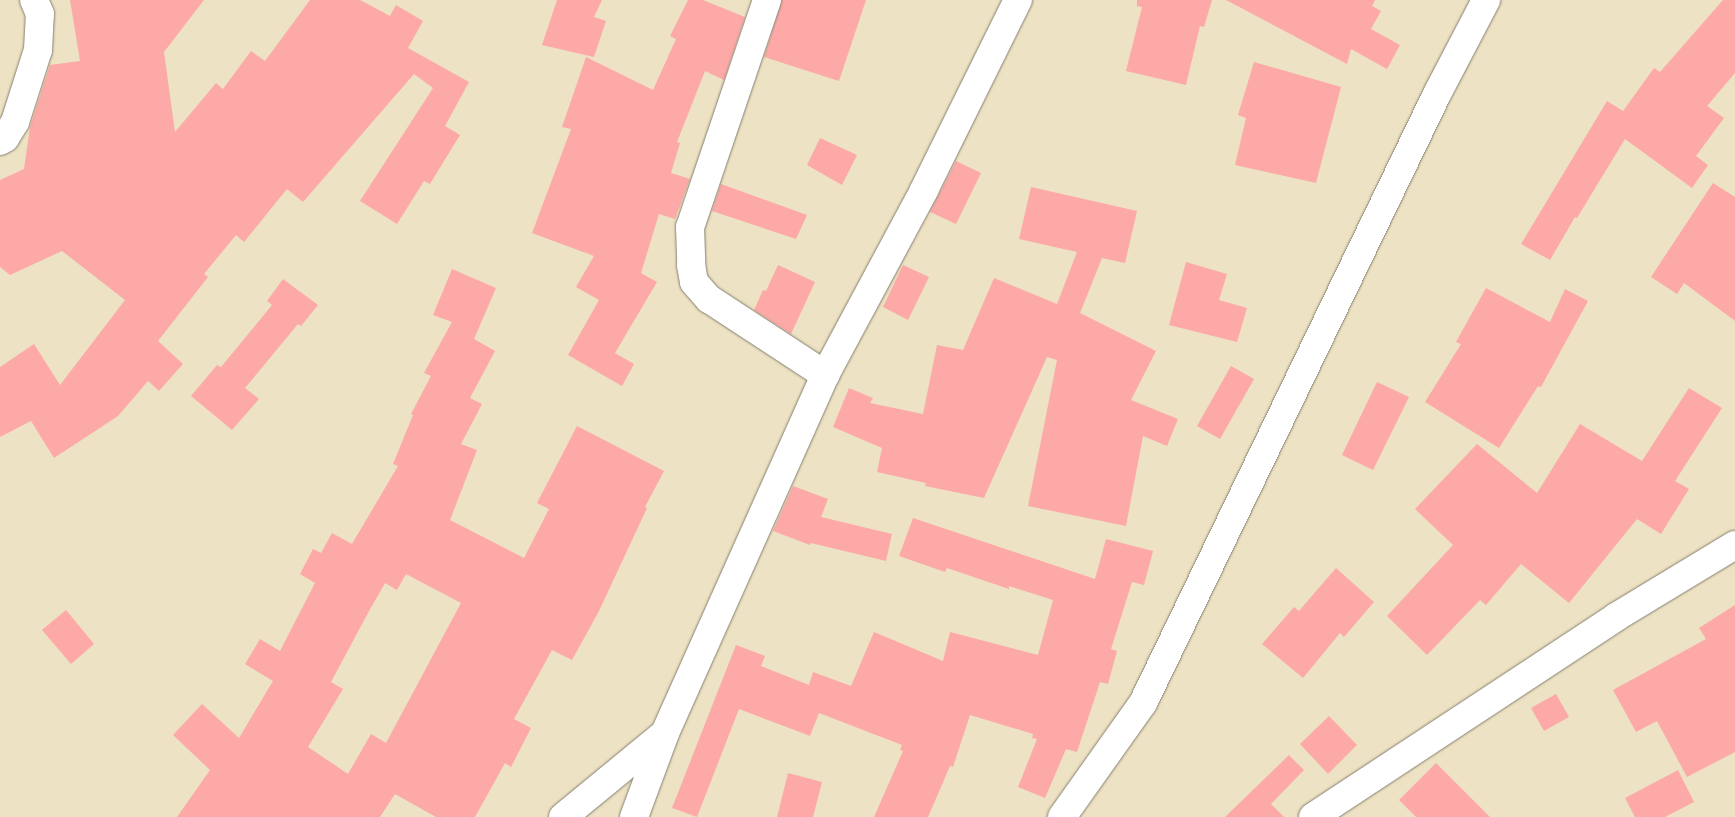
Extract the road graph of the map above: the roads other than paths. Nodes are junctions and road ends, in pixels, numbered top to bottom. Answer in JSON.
{"nodes":[{"id":1,"x":34,"y":0,"type":"edge"},
{"id":2,"x":767,"y":0,"type":"edge"},
{"id":3,"x":1018,"y":0,"type":"edge"},
{"id":4,"x":1486,"y":0,"type":"edge"},
{"id":5,"x":0,"y":140,"type":"edge"},
{"id":6,"x":825,"y":375,"type":"junction"},
{"id":7,"x":1735,"y":545,"type":"edge"},
{"id":8,"x":665,"y":733,"type":"junction"},
{"id":9,"x":563,"y":817,"type":"edge"},
{"id":10,"x":634,"y":817,"type":"edge"},
{"id":11,"x":1062,"y":817,"type":"edge"},
{"id":12,"x":1313,"y":817,"type":"edge"}],
"edges":[{"from":1,"to":5,"type":"street"},
{"from":2,"to":6,"type":"street"},
{"from":3,"to":6,"type":"street"},
{"from":4,"to":11,"type":"street"},
{"from":6,"to":8,"type":"street"},
{"from":7,"to":12,"type":"street"},
{"from":8,"to":9,"type":"street"},
{"from":8,"to":10,"type":"street"}]}
